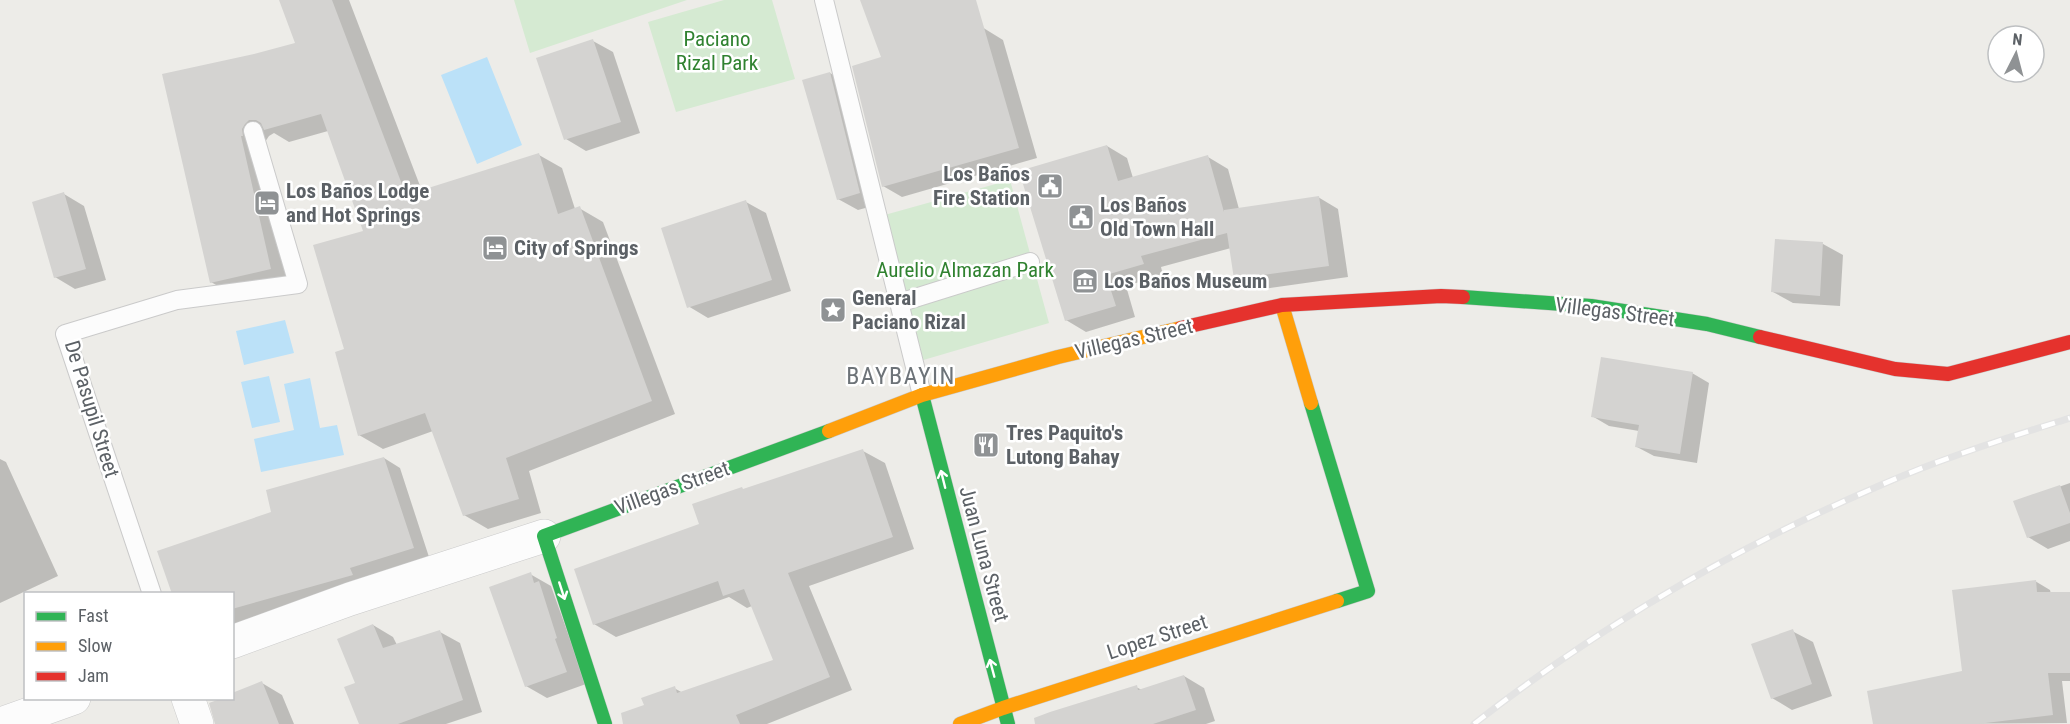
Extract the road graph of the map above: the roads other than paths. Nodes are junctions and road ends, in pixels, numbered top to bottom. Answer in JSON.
{"nodes":[{"id":1,"x":824,"y":0,"type":"edge"},
{"id":2,"x":253,"y":131,"type":"dead end"},
{"id":3,"x":1030,"y":262,"type":"dead end"},
{"id":4,"x":899,"y":303,"type":"junction"},
{"id":5,"x":1282,"y":305,"type":"junction"},
{"id":6,"x":2070,"y":342,"type":"edge"},
{"id":7,"x":921,"y":395,"type":"junction"},
{"id":8,"x":544,"y":536,"type":"junction"},
{"id":9,"x":151,"y":592,"type":"edge"},
{"id":10,"x":234,"y":641,"type":"edge"},
{"id":11,"x":71,"y":700,"type":"edge"},
{"id":12,"x":188,"y":700,"type":"edge"},
{"id":13,"x":1003,"y":708,"type":"junction"},
{"id":14,"x":1,"y":724,"type":"edge"},
{"id":15,"x":197,"y":724,"type":"edge"},
{"id":16,"x":605,"y":724,"type":"edge"},
{"id":17,"x":960,"y":724,"type":"edge"},
{"id":18,"x":1008,"y":724,"type":"edge"}],
"edges":[{"from":1,"to":4,"type":"lane"},
{"from":2,"to":9,"type":"lane","name":"De Pasupil Street"},
{"from":3,"to":4,"type":"lane"},
{"from":4,"to":7,"type":"lane"},
{"from":5,"to":6,"type":"street","name":"Villegas Street"},
{"from":5,"to":7,"type":"street","name":"Villegas Street"},
{"from":5,"to":13,"type":"street","name":"Lopez Street"},
{"from":7,"to":8,"type":"street","name":"Villegas Street"},
{"from":13,"to":7,"type":"street","name":"Juan Luna Street","one_way":true},
{"from":8,"to":10,"type":"street","name":"Villegas Street"},
{"from":8,"to":16,"type":"street","one_way":true},
{"from":11,"to":14,"type":"street"},
{"from":12,"to":15,"type":"street"},
{"from":13,"to":17,"type":"street","name":"Lopez Street"},
{"from":13,"to":18,"type":"street","name":"Juan Luna Street"}]}
